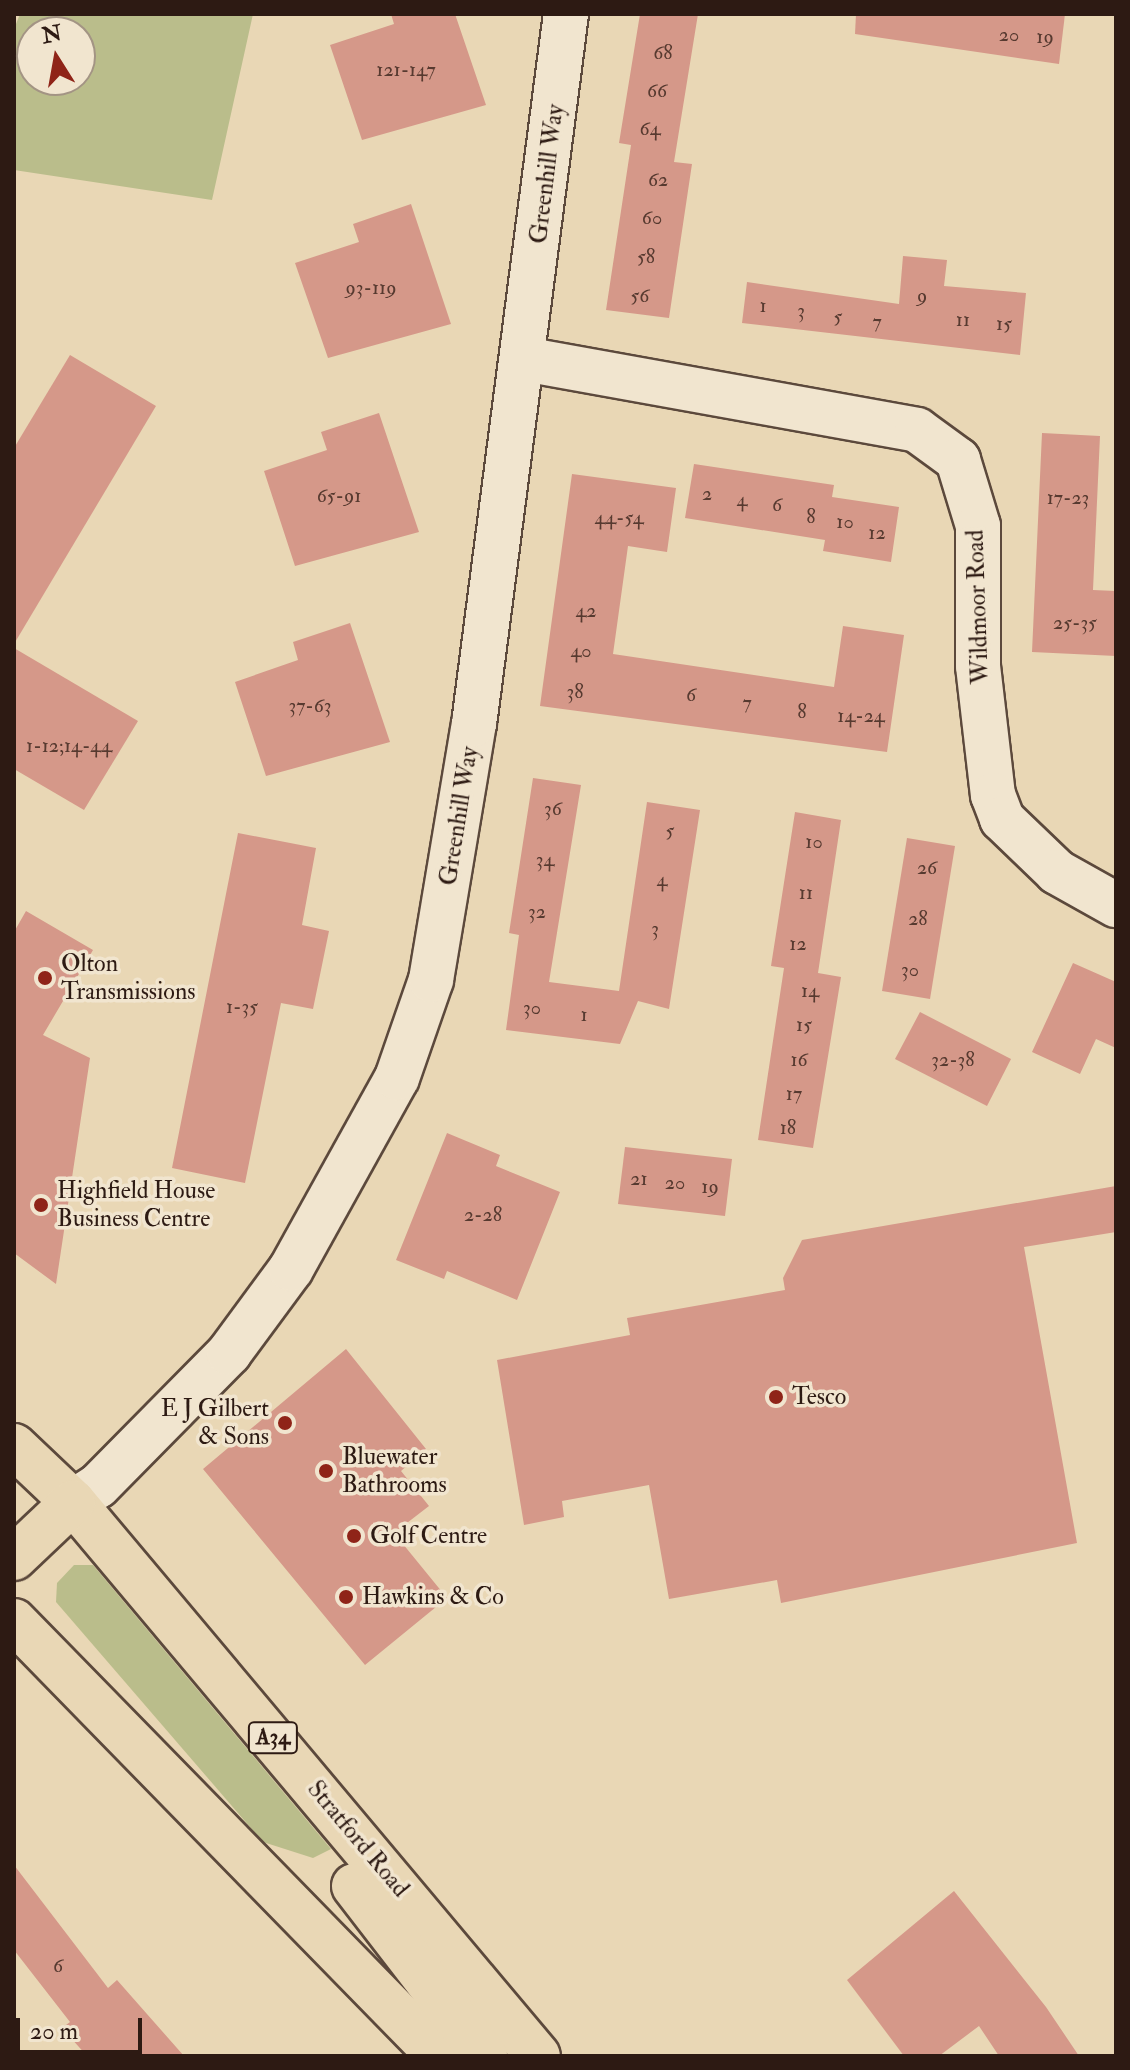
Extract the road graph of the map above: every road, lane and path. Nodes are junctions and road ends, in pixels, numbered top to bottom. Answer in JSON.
{"nodes":[{"id":1,"x":566,"y":14,"type":"edge"},
{"id":2,"x":524,"y":359,"type":"junction"},
{"id":3,"x":1116,"y":905,"type":"edge"},
{"id":4,"x":14,"y":1446,"type":"edge"},
{"id":5,"x":73,"y":1502,"type":"junction"},
{"id":6,"x":14,"y":1558,"type":"edge"},
{"id":7,"x":14,"y":1621,"type":"edge"},
{"id":8,"x":367,"y":1876,"type":"junction"},
{"id":9,"x":311,"y":1921,"type":"junction"},
{"id":10,"x":439,"y":2056,"type":"edge"},
{"id":11,"x":485,"y":2056,"type":"edge"},
{"id":12,"x":538,"y":2056,"type":"edge"}],
"edges":[{"from":1,"to":2,"type":"street","name":"Greenhill Way"},
{"from":2,"to":3,"type":"street","name":"Wildmoor Road"},
{"from":2,"to":5,"type":"street","name":"Greenhill Way"},
{"from":4,"to":5,"type":"highway","name":"Stratford Road","number":"A34"},
{"from":5,"to":6,"type":"highway"},
{"from":5,"to":8,"type":"highway","name":"Stratford Road","number":"A34"},
{"from":7,"to":9,"type":"highway"},
{"from":8,"to":9,"type":"highway"},
{"from":8,"to":11,"type":"highway"},
{"from":8,"to":12,"type":"highway","name":"Stratford Road","number":"A34"},
{"from":9,"to":10,"type":"highway"}]}
